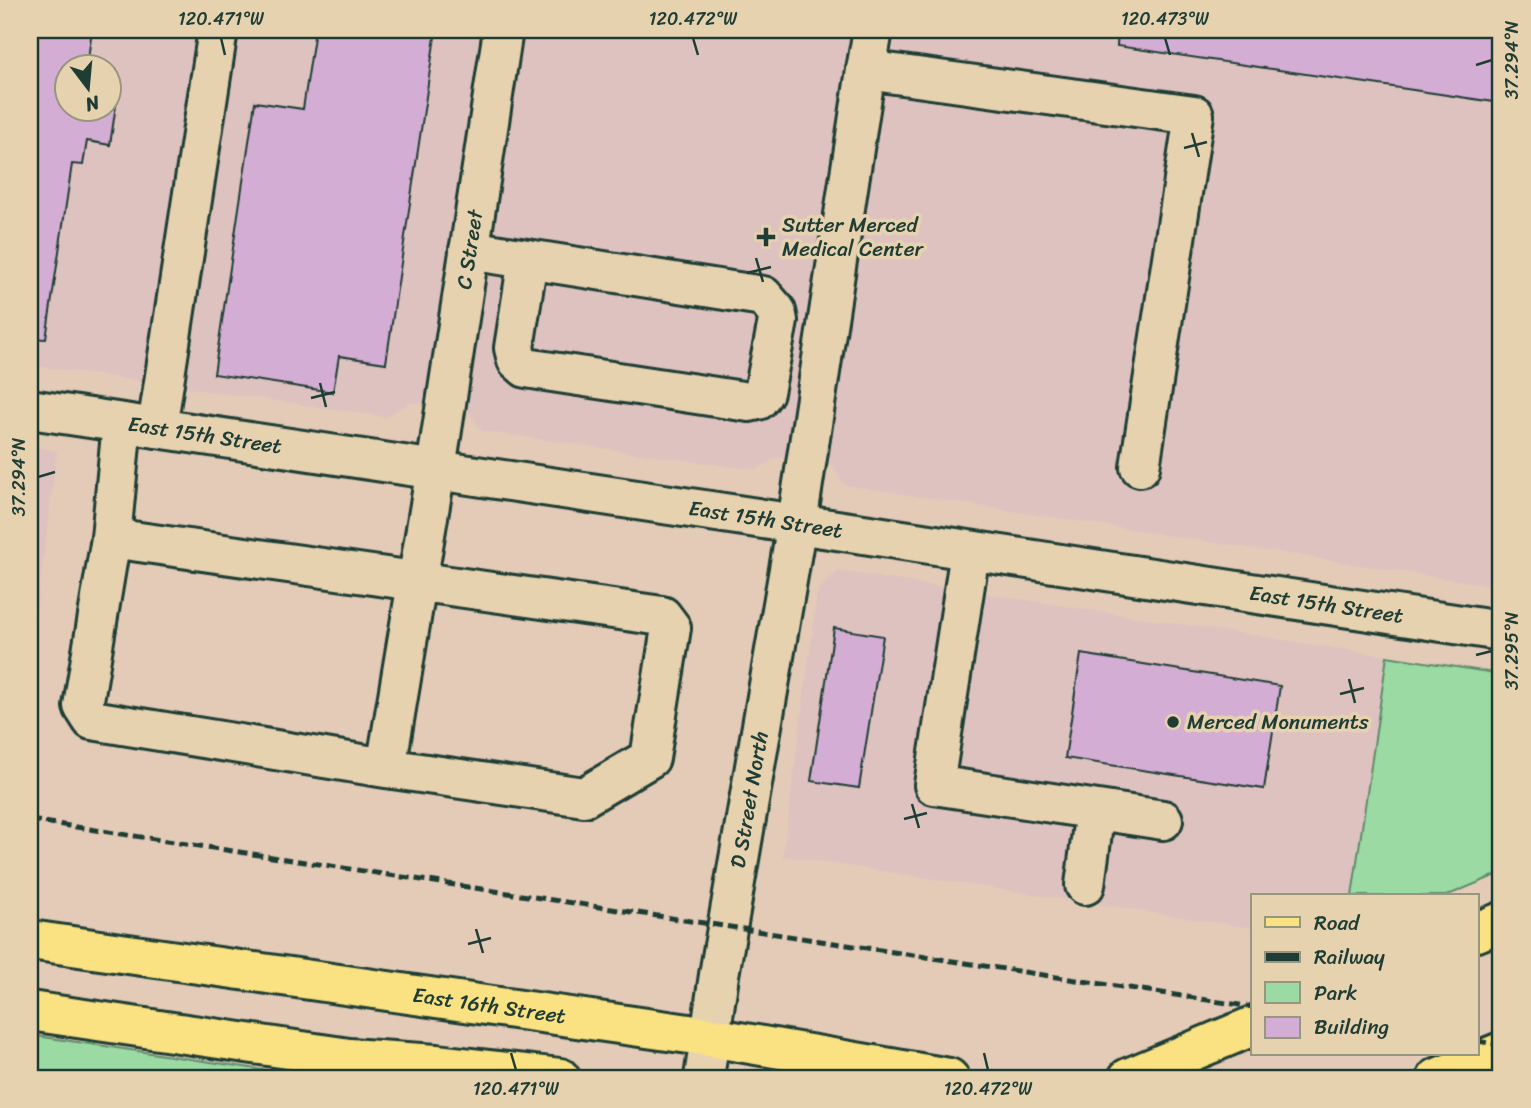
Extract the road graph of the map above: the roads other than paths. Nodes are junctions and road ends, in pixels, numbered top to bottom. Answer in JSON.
{"nodes":[{"id":1,"x":219,"y":30,"type":"edge"},
{"id":2,"x":503,"y":30,"type":"edge"},
{"id":3,"x":873,"y":30,"type":"edge"},
{"id":4,"x":866,"y":70,"type":"junction"},
{"id":5,"x":469,"y":250,"type":"junction"},
{"id":6,"x":528,"y":259,"type":"junction"},
{"id":7,"x":30,"y":409,"type":"edge"},
{"id":8,"x":139,"y":425,"type":"junction"},
{"id":9,"x":1140,"y":467,"type":"dead end"},
{"id":10,"x":436,"y":469,"type":"junction"},
{"id":11,"x":797,"y":523,"type":"junction"},
{"id":12,"x":111,"y":538,"type":"junction"},
{"id":13,"x":970,"y":552,"type":"junction"},
{"id":14,"x":418,"y":580,"type":"junction"},
{"id":15,"x":1501,"y":631,"type":"edge"},
{"id":16,"x":386,"y":768,"type":"junction"},
{"id":17,"x":1095,"y":810,"type":"junction"},
{"id":18,"x":1163,"y":820,"type":"dead end"},
{"id":19,"x":1085,"y":885,"type":"dead end"},
{"id":20,"x":1501,"y":922,"type":"edge"},
{"id":21,"x":1478,"y":932,"type":"edge"},
{"id":22,"x":30,"y":940,"type":"edge"},
{"id":23,"x":30,"y":1011,"type":"edge"},
{"id":24,"x":1251,"y":1027,"type":"edge"},
{"id":25,"x":710,"y":1037,"type":"junction"},
{"id":26,"x":1501,"y":1052,"type":"edge"},
{"id":27,"x":560,"y":1078,"type":"edge"},
{"id":28,"x":704,"y":1078,"type":"edge"},
{"id":29,"x":949,"y":1078,"type":"edge"},
{"id":30,"x":1128,"y":1078,"type":"edge"},
{"id":31,"x":1437,"y":1078,"type":"edge"}],
"edges":[{"from":1,"to":8,"type":"street"},
{"from":2,"to":5,"type":"street","name":"C Street"},
{"from":3,"to":4,"type":"street","name":"D Street North"},
{"from":4,"to":9,"type":"street"},
{"from":4,"to":11,"type":"street","name":"D Street North"},
{"from":5,"to":6,"type":"street"},
{"from":5,"to":10,"type":"street","name":"C Street"},
{"from":6,"to":6,"type":"street"},
{"from":7,"to":8,"type":"street","name":"East 15th Street"},
{"from":8,"to":10,"type":"street","name":"East 15th Street"},
{"from":8,"to":12,"type":"street"},
{"from":10,"to":11,"type":"street","name":"East 15th Street"},
{"from":10,"to":14,"type":"street","name":"C Street"},
{"from":11,"to":13,"type":"street","name":"East 15th Street"},
{"from":11,"to":25,"type":"street","name":"D Street North"},
{"from":12,"to":14,"type":"street"},
{"from":12,"to":16,"type":"street"},
{"from":13,"to":15,"type":"street","name":"East 15th Street"},
{"from":13,"to":17,"type":"street"},
{"from":14,"to":16,"type":"street","name":"C Street"},
{"from":14,"to":16,"type":"street"},
{"from":17,"to":18,"type":"street"},
{"from":17,"to":19,"type":"street"},
{"from":20,"to":21,"type":"main road"},
{"from":22,"to":25,"type":"main road","name":"East 16th Street"},
{"from":23,"to":27,"type":"main road"},
{"from":24,"to":30,"type":"main road"},
{"from":25,"to":28,"type":"street","name":"D Street North"},
{"from":25,"to":29,"type":"main road","name":"East 16th Street"},
{"from":26,"to":31,"type":"main road"}]}
